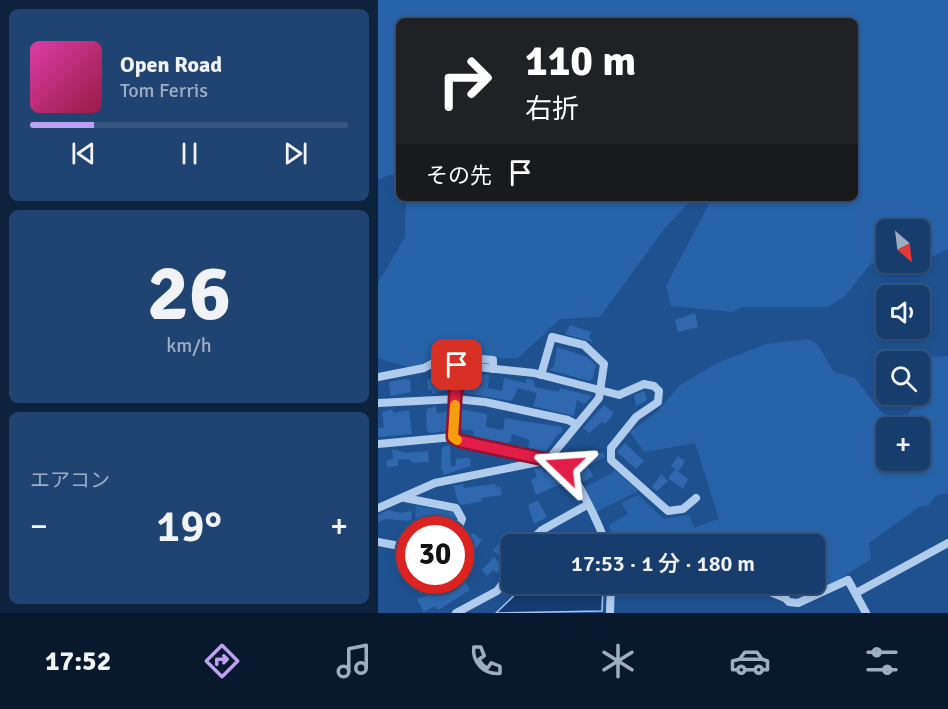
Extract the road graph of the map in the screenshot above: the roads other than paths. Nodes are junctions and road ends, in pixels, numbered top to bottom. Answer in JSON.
{"nodes":[{"id":1,"x":493,"y":369,"type":"junction"},
{"id":2,"x":541,"y":375,"type":"junction"},
{"id":3,"x":378,"y":377,"type":"edge"},
{"id":4,"x":601,"y":390,"type":"junction"},
{"id":5,"x":456,"y":399,"type":"junction"},
{"id":6,"x":378,"y":403,"type":"edge"},
{"id":7,"x":576,"y":424,"type":"junction"},
{"id":8,"x":453,"y":437,"type":"junction"},
{"id":9,"x":378,"y":444,"type":"edge"},
{"id":10,"x":548,"y":460,"type":"junction"},
{"id":11,"x":405,"y":498,"type":"junction"},
{"id":12,"x":696,"y":498,"type":"dead end"},
{"id":13,"x":587,"y":505,"type":"junction"},
{"id":14,"x":378,"y":508,"type":"edge"},
{"id":15,"x":460,"y":516,"type":"edge"},
{"id":16,"x":538,"y":534,"type":"edge"},
{"id":17,"x":601,"y":534,"type":"edge"},
{"id":18,"x":378,"y":542,"type":"edge"},
{"id":19,"x":948,"y":543,"type":"edge"},
{"id":20,"x":396,"y":545,"type":"edge"},
{"id":21,"x":501,"y":586,"type":"edge"},
{"id":22,"x":825,"y":591,"type":"edge"},
{"id":23,"x":856,"y":593,"type":"junction"},
{"id":24,"x":611,"y":594,"type":"edge"},
{"id":25,"x":775,"y":594,"type":"edge"},
{"id":26,"x":818,"y":594,"type":"edge"},
{"id":27,"x":456,"y":613,"type":"edge"},
{"id":28,"x":610,"y":613,"type":"edge"},
{"id":29,"x":866,"y":613,"type":"edge"}],
"edges":[{"from":1,"to":2,"type":"street"},
{"from":1,"to":3,"type":"street"},
{"from":1,"to":5,"type":"street"},
{"from":2,"to":4,"type":"street"},
{"from":2,"to":4,"type":"street"},
{"from":4,"to":7,"type":"street"},
{"from":4,"to":12,"type":"street"},
{"from":5,"to":6,"type":"street"},
{"from":5,"to":7,"type":"street"},
{"from":5,"to":8,"type":"street"},
{"from":7,"to":10,"type":"street"},
{"from":8,"to":9,"type":"street"},
{"from":8,"to":10,"type":"street"},
{"from":10,"to":11,"type":"street"},
{"from":10,"to":13,"type":"street"},
{"from":11,"to":14,"type":"street"},
{"from":11,"to":15,"type":"street"},
{"from":13,"to":16,"type":"street"},
{"from":13,"to":17,"type":"street"},
{"from":18,"to":20,"type":"street"},
{"from":19,"to":23,"type":"street"},
{"from":21,"to":27,"type":"street"},
{"from":22,"to":23,"type":"street"},
{"from":23,"to":29,"type":"street"},
{"from":24,"to":28,"type":"street"},
{"from":25,"to":26,"type":"street"}]}
